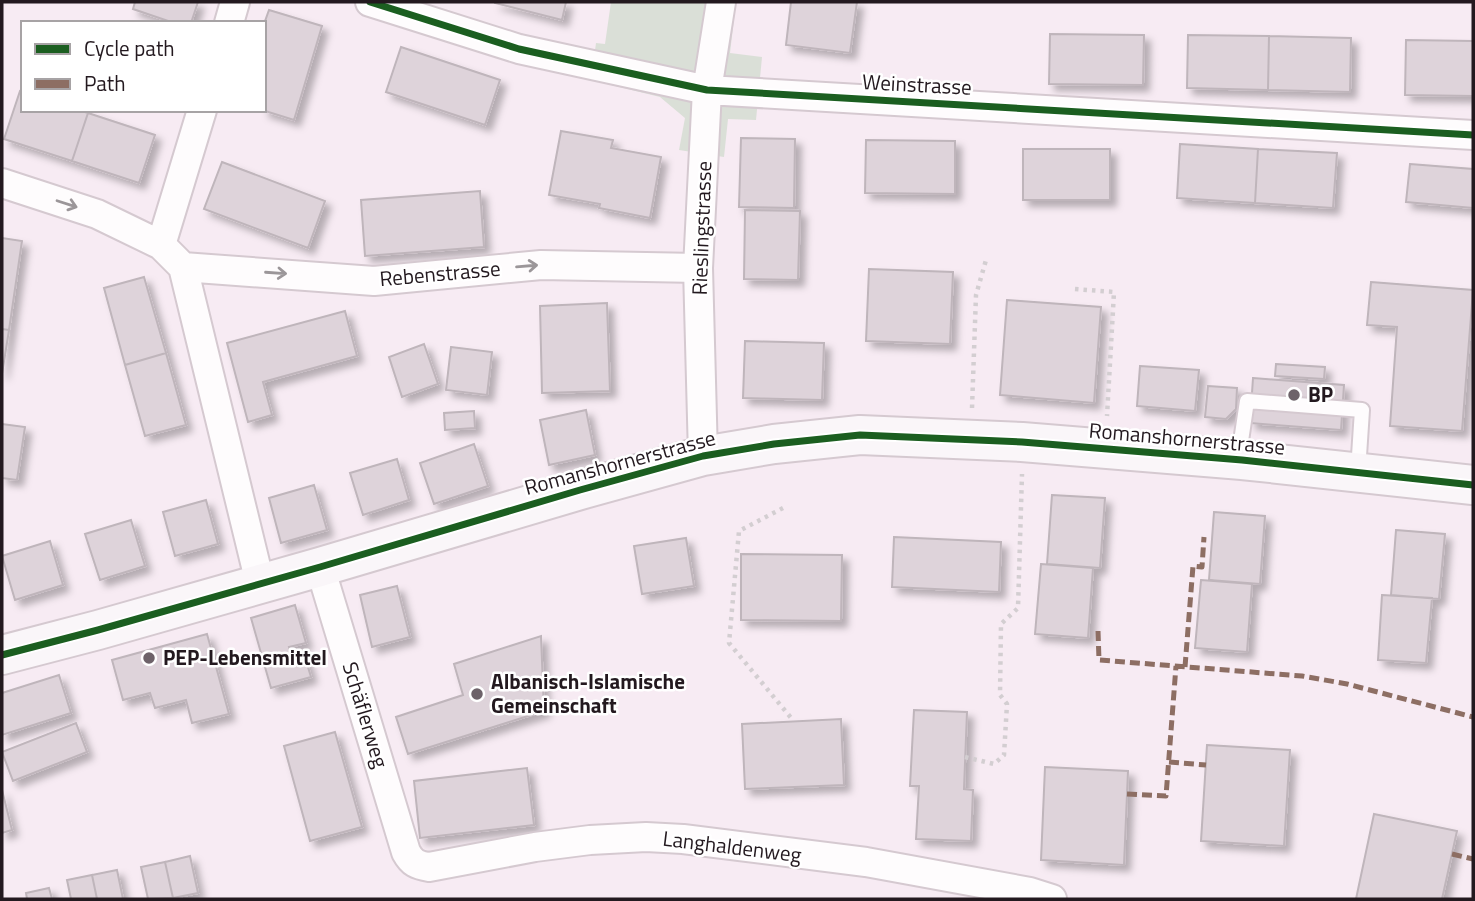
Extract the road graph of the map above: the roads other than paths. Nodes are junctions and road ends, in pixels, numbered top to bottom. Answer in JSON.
{"nodes":[{"id":1,"x":235,"y":2,"type":"edge"},
{"id":2,"x":370,"y":2,"type":"edge"},
{"id":3,"x":721,"y":2,"type":"edge"},
{"id":4,"x":230,"y":21,"type":"edge"},
{"id":5,"x":707,"y":90,"type":"junction"},
{"id":6,"x":201,"y":112,"type":"edge"},
{"id":7,"x":1473,"y":135,"type":"edge"},
{"id":8,"x":2,"y":183,"type":"edge"},
{"id":9,"x":162,"y":245,"type":"junction"},
{"id":10,"x":183,"y":267,"type":"junction"},
{"id":11,"x":698,"y":268,"type":"junction"},
{"id":12,"x":703,"y":456,"type":"junction"},
{"id":13,"x":1242,"y":460,"type":"junction"},
{"id":14,"x":1358,"y":473,"type":"junction"},
{"id":15,"x":1473,"y":485,"type":"edge"},
{"id":16,"x":320,"y":567,"type":"junction"},
{"id":17,"x":260,"y":583,"type":"junction"},
{"id":18,"x":2,"y":655,"type":"edge"},
{"id":19,"x":412,"y":862,"type":"joint"},
{"id":20,"x":1052,"y":899,"type":"edge"}],
"edges":[{"from":1,"to":4,"type":"street"},
{"from":2,"to":5,"type":"street","name":"Weinstrasse"},
{"from":3,"to":5,"type":"street","name":"Rieslingstrasse"},
{"from":5,"to":7,"type":"street","name":"Weinstrasse"},
{"from":5,"to":11,"type":"street","name":"Rieslingstrasse"},
{"from":6,"to":9,"type":"street"},
{"from":8,"to":9,"type":"street","one_way":true},
{"from":9,"to":10,"type":"street"},
{"from":10,"to":11,"type":"street","name":"Rebenstrasse","one_way":true},
{"from":10,"to":17,"type":"street"},
{"from":11,"to":12,"type":"street","name":"Rieslingstrasse"},
{"from":12,"to":13,"type":"street","name":"Romanshornerstrasse"},
{"from":12,"to":16,"type":"street","name":"Romanshornerstrasse"},
{"from":13,"to":14,"type":"street","name":"Romanshornerstrasse"},
{"from":13,"to":14,"type":"lane"},
{"from":14,"to":15,"type":"street","name":"Romanshornerstrasse"},
{"from":16,"to":17,"type":"street","name":"Romanshornerstrasse"},
{"from":16,"to":19,"type":"street","name":"Schäflerweg"},
{"from":17,"to":18,"type":"street","name":"Romanshornerstrasse"},
{"from":19,"to":20,"type":"street","name":"Langhaldenweg"}]}
